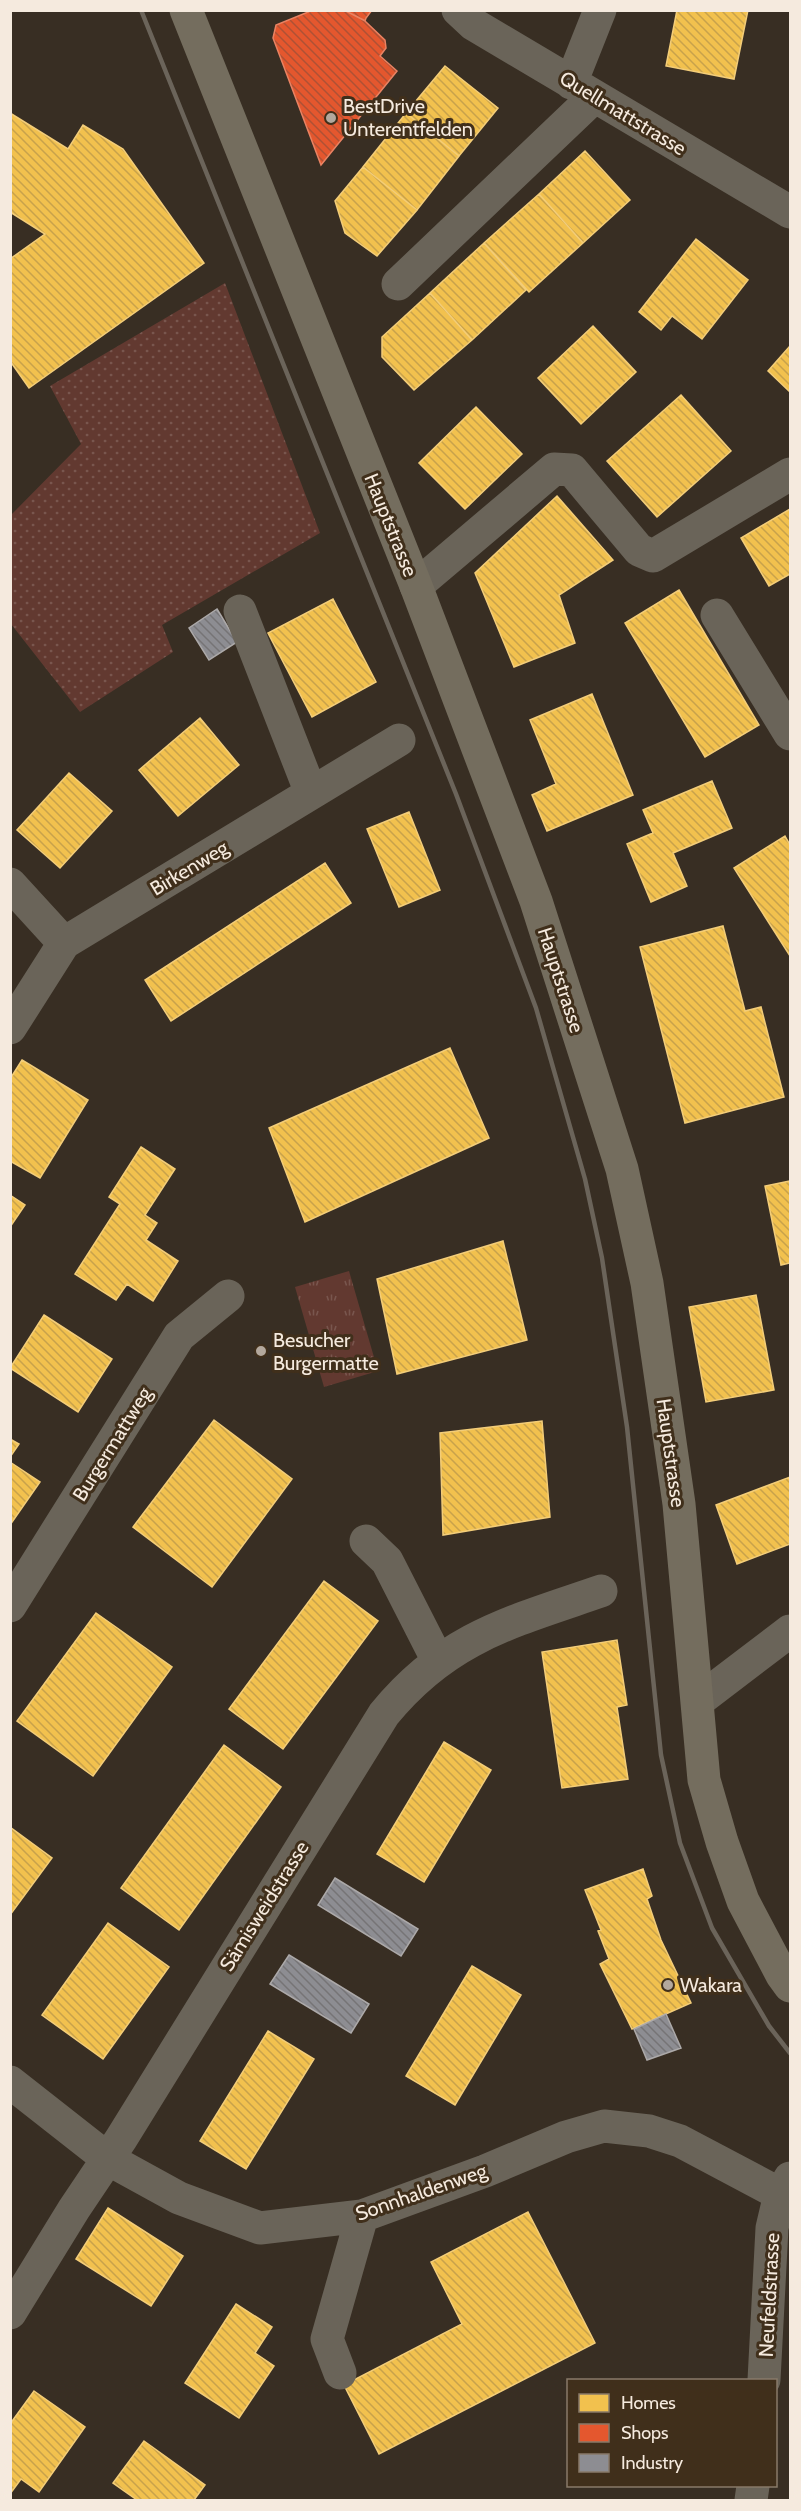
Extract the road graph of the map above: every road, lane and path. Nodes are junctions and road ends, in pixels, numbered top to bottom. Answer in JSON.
{"nodes":[{"id":1,"x":186,"y":10,"type":"edge"},
{"id":2,"x":458,"y":10,"type":"edge"},
{"id":3,"x":600,"y":10,"type":"edge"},
{"id":4,"x":583,"y":90,"type":"junction"},
{"id":5,"x":790,"y":212,"type":"edge"},
{"id":6,"x":398,"y":284,"type":"dead end"},
{"id":7,"x":790,"y":474,"type":"edge"},
{"id":8,"x":416,"y":586,"type":"junction"},
{"id":9,"x":240,"y":610,"type":"dead end"},
{"id":10,"x":717,"y":615,"type":"dead end"},
{"id":11,"x":790,"y":734,"type":"edge"},
{"id":12,"x":399,"y":740,"type":"dead end"},
{"id":13,"x":312,"y":793,"type":"junction"},
{"id":14,"x":10,"y":884,"type":"edge"},
{"id":15,"x":64,"y":943,"type":"junction"},
{"id":16,"x":10,"y":1028,"type":"edge"},
{"id":17,"x":228,"y":1296,"type":"dead end"},
{"id":18,"x":366,"y":1541,"type":"dead end"},
{"id":19,"x":601,"y":1591,"type":"dead end"},
{"id":20,"x":10,"y":1606,"type":"edge"},
{"id":21,"x":790,"y":1631,"type":"edge"},
{"id":22,"x":438,"y":1661,"type":"junction"},
{"id":23,"x":698,"y":1701,"type":"junction"},
{"id":24,"x":790,"y":1986,"type":"edge"},
{"id":25,"x":10,"y":2082,"type":"edge"},
{"id":26,"x":108,"y":2159,"type":"junction"},
{"id":27,"x":785,"y":2186,"type":"edge"},
{"id":28,"x":362,"y":2216,"type":"junction"},
{"id":29,"x":10,"y":2313,"type":"edge"},
{"id":30,"x":340,"y":2373,"type":"dead end"},
{"id":31,"x":764,"y":2379,"type":"edge"}],
"edges":[{"from":1,"to":8,"type":"main road","name":"Hauptstrasse"},
{"from":2,"to":4,"type":"street","name":"Quellmattstrasse"},
{"from":3,"to":4,"type":"street"},
{"from":4,"to":5,"type":"street","name":"Quellmattstrasse"},
{"from":4,"to":6,"type":"street"},
{"from":7,"to":8,"type":"street"},
{"from":8,"to":23,"type":"main road","name":"Hauptstrasse"},
{"from":9,"to":13,"type":"street"},
{"from":10,"to":11,"type":"street"},
{"from":12,"to":13,"type":"street","name":"Birkenweg"},
{"from":13,"to":15,"type":"street","name":"Birkenweg"},
{"from":14,"to":15,"type":"street"},
{"from":15,"to":16,"type":"street","name":"Birkenweg"},
{"from":17,"to":20,"type":"street","name":"Burgermattweg"},
{"from":18,"to":22,"type":"street"},
{"from":19,"to":22,"type":"street","name":"Sämisweidstrasse"},
{"from":21,"to":23,"type":"street"},
{"from":22,"to":26,"type":"street","name":"Sämisweidstrasse"},
{"from":23,"to":24,"type":"main road","name":"Hauptstrasse"},
{"from":25,"to":26,"type":"street","name":"Sonnhaldenweg"},
{"from":26,"to":28,"type":"street","name":"Sonnhaldenweg"},
{"from":26,"to":29,"type":"street","name":"Sämisweidstrasse"},
{"from":27,"to":28,"type":"street","name":"Sonnhaldenweg"},
{"from":27,"to":31,"type":"street","name":"Neufeldstrasse"},
{"from":28,"to":30,"type":"street"}]}
